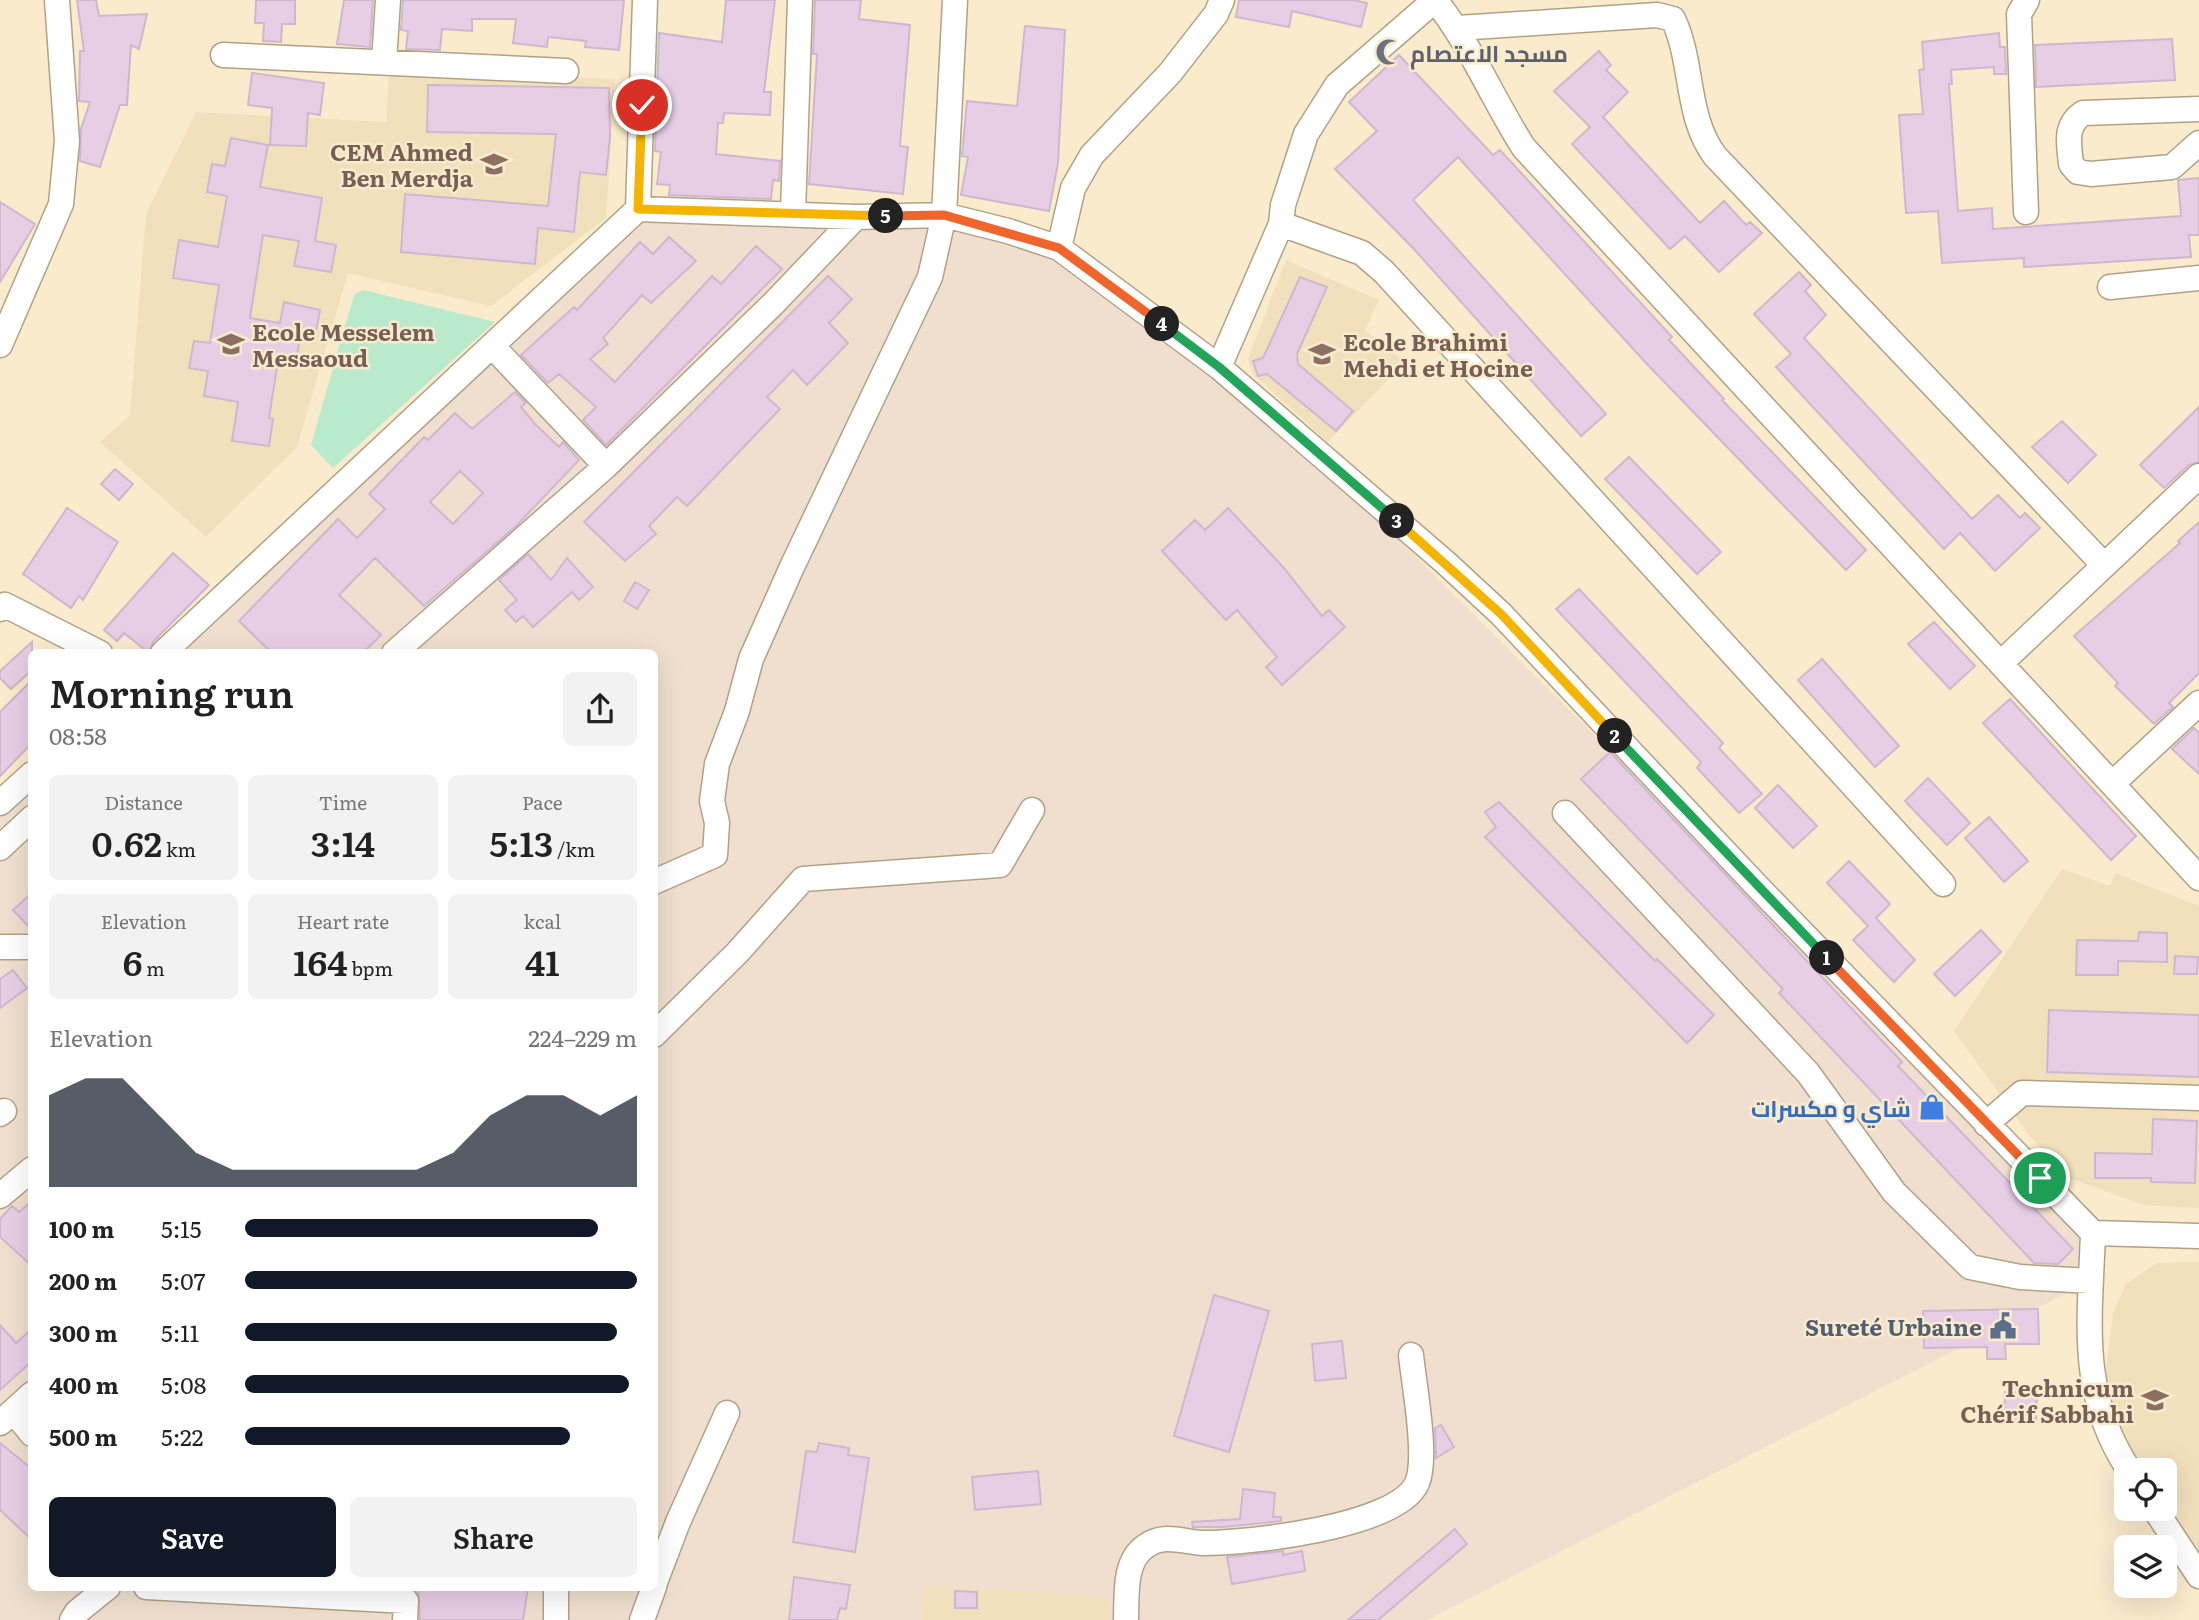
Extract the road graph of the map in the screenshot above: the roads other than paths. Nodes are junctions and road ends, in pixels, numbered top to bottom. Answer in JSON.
{"nodes":[{"id":1,"x":57,"y":0,"type":"edge"},
{"id":2,"x":388,"y":0,"type":"edge"},
{"id":3,"x":645,"y":0,"type":"edge"},
{"id":4,"x":800,"y":0,"type":"edge"},
{"id":5,"x":955,"y":0,"type":"edge"},
{"id":6,"x":1222,"y":0,"type":"edge"},
{"id":7,"x":1435,"y":0,"type":"edge"},
{"id":8,"x":2027,"y":0,"type":"edge"},
{"id":9,"x":1546,"y":11,"type":"edge"},
{"id":10,"x":1458,"y":29,"type":"junction"},
{"id":11,"x":223,"y":55,"type":"dead end"},
{"id":12,"x":384,"y":62,"type":"junction"},
{"id":13,"x":566,"y":71,"type":"dead end"},
{"id":14,"x":2199,"y":109,"type":"edge"},
{"id":15,"x":2199,"y":143,"type":"edge"},
{"id":16,"x":638,"y":209,"type":"junction"},
{"id":17,"x":2026,"y":212,"type":"dead end"},
{"id":18,"x":793,"y":214,"type":"junction"},
{"id":19,"x":944,"y":215,"type":"junction"},
{"id":20,"x":856,"y":217,"type":"junction"},
{"id":21,"x":1281,"y":224,"type":"junction"},
{"id":22,"x":1059,"y":248,"type":"junction"},
{"id":23,"x":2199,"y":278,"type":"edge"},
{"id":24,"x":2110,"y":287,"type":"dead end"},
{"id":25,"x":0,"y":345,"type":"edge"},
{"id":26,"x":493,"y":347,"type":"junction"},
{"id":27,"x":1219,"y":367,"type":"junction"},
{"id":28,"x":606,"y":466,"type":"junction"},
{"id":29,"x":2199,"y":476,"type":"edge"},
{"id":30,"x":2103,"y":564,"type":"junction"},
{"id":31,"x":2,"y":604,"type":"edge"},
{"id":32,"x":187,"y":642,"type":"edge"},
{"id":33,"x":92,"y":649,"type":"edge"},
{"id":34,"x":399,"y":649,"type":"edge"},
{"id":35,"x":2001,"y":663,"type":"junction"},
{"id":36,"x":2199,"y":703,"type":"edge"},
{"id":37,"x":28,"y":778,"type":"edge"},
{"id":38,"x":2113,"y":783,"type":"junction"},
{"id":39,"x":0,"y":803,"type":"edge"},
{"id":40,"x":1032,"y":810,"type":"dead end"},
{"id":41,"x":1566,"y":813,"type":"dead end"},
{"id":42,"x":28,"y":822,"type":"edge"},
{"id":43,"x":0,"y":848,"type":"edge"},
{"id":44,"x":2199,"y":878,"type":"edge"},
{"id":45,"x":658,"y":880,"type":"edge"},
{"id":46,"x":1943,"y":884,"type":"dead end"},
{"id":47,"x":0,"y":947,"type":"edge"},
{"id":48,"x":28,"y":947,"type":"edge"},
{"id":49,"x":658,"y":1031,"type":"edge"},
{"id":50,"x":2199,"y":1098,"type":"edge"},
{"id":51,"x":1986,"y":1124,"type":"junction"},
{"id":52,"x":28,"y":1173,"type":"edge"},
{"id":53,"x":0,"y":1196,"type":"edge"},
{"id":54,"x":2093,"y":1233,"type":"junction"},
{"id":55,"x":2199,"y":1236,"type":"edge"},
{"id":56,"x":2091,"y":1281,"type":"junction"},
{"id":57,"x":1411,"y":1355,"type":"dead end"},
{"id":58,"x":28,"y":1398,"type":"edge"},
{"id":59,"x":727,"y":1413,"type":"dead end"},
{"id":60,"x":6,"y":1417,"type":"edge"},
{"id":61,"x":28,"y":1431,"type":"edge"},
{"id":62,"x":2123,"y":1458,"type":"edge"},
{"id":63,"x":2163,"y":1521,"type":"edge"},
{"id":64,"x":658,"y":1575,"type":"edge"},
{"id":65,"x":2199,"y":1576,"type":"edge"},
{"id":66,"x":103,"y":1591,"type":"edge"},
{"id":67,"x":211,"y":1591,"type":"edge"},
{"id":68,"x":556,"y":1591,"type":"edge"},
{"id":69,"x":652,"y":1591,"type":"edge"},
{"id":70,"x":406,"y":1603,"type":"edge"},
{"id":71,"x":72,"y":1620,"type":"edge"},
{"id":72,"x":556,"y":1620,"type":"edge"},
{"id":73,"x":642,"y":1620,"type":"edge"},
{"id":74,"x":1126,"y":1620,"type":"edge"}],
"edges":[{"from":1,"to":25,"type":"street"},
{"from":2,"to":12,"type":"street"},
{"from":3,"to":16,"type":"street"},
{"from":4,"to":18,"type":"street"},
{"from":5,"to":19,"type":"street"},
{"from":6,"to":22,"type":"street"},
{"from":7,"to":10,"type":"street"},
{"from":7,"to":21,"type":"street"},
{"from":8,"to":17,"type":"street"},
{"from":9,"to":10,"type":"street"},
{"from":9,"to":30,"type":"street"},
{"from":10,"to":35,"type":"street"},
{"from":11,"to":12,"type":"street"},
{"from":12,"to":13,"type":"street"},
{"from":14,"to":15,"type":"street"},
{"from":16,"to":18,"type":"street"},
{"from":16,"to":26,"type":"street"},
{"from":18,"to":20,"type":"street"},
{"from":19,"to":20,"type":"street"},
{"from":19,"to":22,"type":"street"},
{"from":19,"to":45,"type":"street"},
{"from":20,"to":28,"type":"street"},
{"from":21,"to":27,"type":"street"},
{"from":21,"to":46,"type":"street"},
{"from":22,"to":27,"type":"street"},
{"from":23,"to":24,"type":"street"},
{"from":26,"to":28,"type":"street"},
{"from":26,"to":32,"type":"street"},
{"from":27,"to":51,"type":"street"},
{"from":28,"to":34,"type":"street"},
{"from":29,"to":30,"type":"street"},
{"from":30,"to":35,"type":"street"},
{"from":31,"to":33,"type":"street"},
{"from":35,"to":38,"type":"street"},
{"from":36,"to":38,"type":"street"},
{"from":37,"to":39,"type":"street"},
{"from":38,"to":44,"type":"street"},
{"from":40,"to":49,"type":"street"},
{"from":41,"to":56,"type":"street"},
{"from":42,"to":43,"type":"street"},
{"from":47,"to":48,"type":"street"},
{"from":50,"to":51,"type":"street"},
{"from":51,"to":54,"type":"street"},
{"from":52,"to":53,"type":"street"},
{"from":54,"to":55,"type":"street"},
{"from":54,"to":56,"type":"street"},
{"from":56,"to":62,"type":"street"},
{"from":57,"to":74,"type":"street"},
{"from":58,"to":60,"type":"street"},
{"from":59,"to":64,"type":"street"},
{"from":60,"to":61,"type":"street"},
{"from":63,"to":65,"type":"street"},
{"from":66,"to":71,"type":"street"},
{"from":67,"to":70,"type":"street"},
{"from":68,"to":72,"type":"street"},
{"from":69,"to":73,"type":"street"}]}
